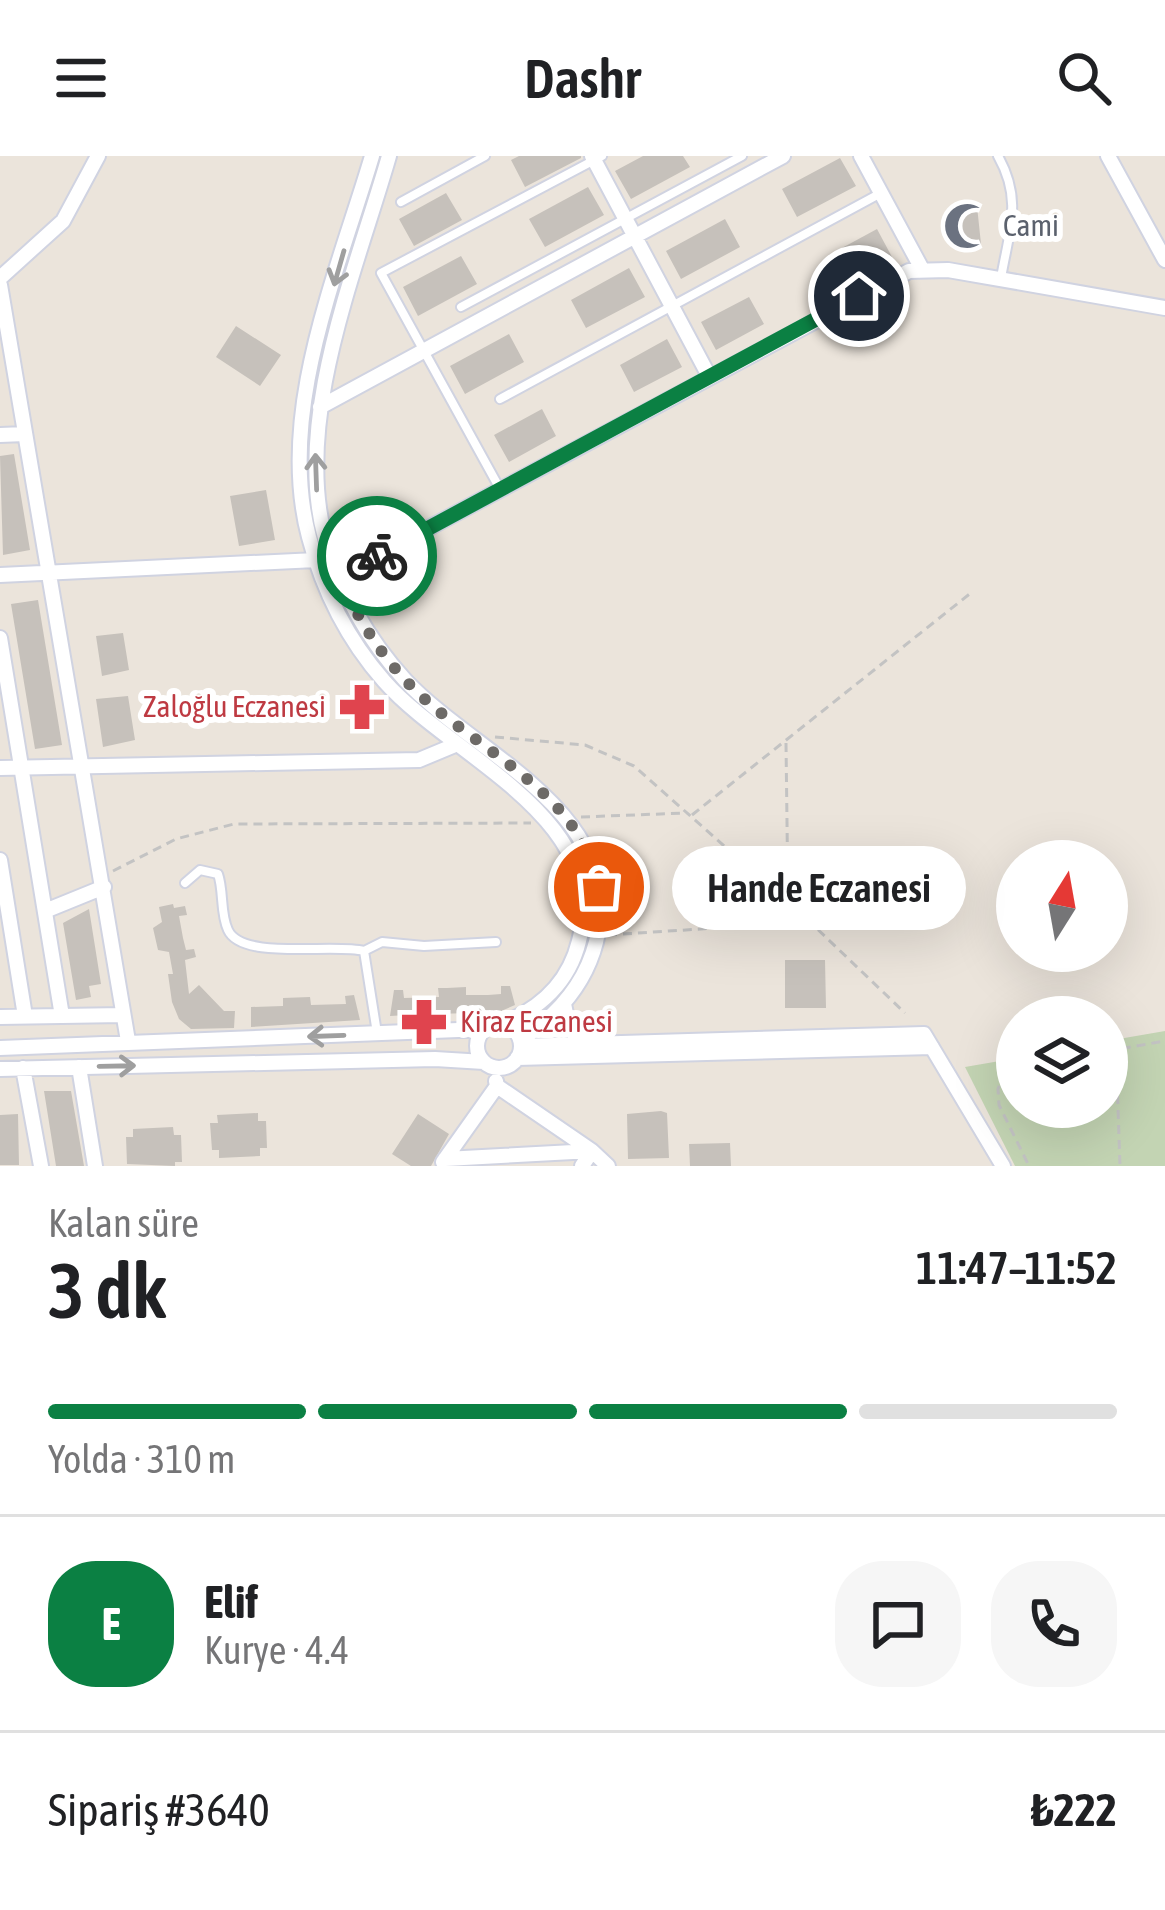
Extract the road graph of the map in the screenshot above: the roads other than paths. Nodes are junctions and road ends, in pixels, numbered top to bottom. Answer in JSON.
{"nodes":[{"id":1,"x":98,"y":156,"type":"edge"},
{"id":2,"x":372,"y":156,"type":"edge"},
{"id":3,"x":388,"y":156,"type":"edge"},
{"id":4,"x":484,"y":156,"type":"edge"},
{"id":5,"x":742,"y":156,"type":"edge"},
{"id":6,"x":783,"y":156,"type":"edge"},
{"id":7,"x":861,"y":156,"type":"edge"},
{"id":8,"x":998,"y":156,"type":"edge"},
{"id":9,"x":1108,"y":156,"type":"edge"},
{"id":10,"x":596,"y":157,"type":"edge"},
{"id":11,"x":881,"y":193,"type":"junction"},
{"id":12,"x":401,"y":202,"type":"dead end"},
{"id":13,"x":625,"y":219,"type":"junction"},
{"id":14,"x":634,"y":236,"type":"junction"},
{"id":15,"x":1165,"y":260,"type":"edge"},
{"id":16,"x":922,"y":269,"type":"junction"},
{"id":17,"x":1001,"y":279,"type":"junction"},
{"id":18,"x":0,"y":281,"type":"edge"},
{"id":19,"x":672,"y":306,"type":"junction"},
{"id":20,"x":461,"y":307,"type":"dead end"},
{"id":21,"x":1165,"y":308,"type":"edge"},
{"id":22,"x":421,"y":351,"type":"junction"},
{"id":23,"x":709,"y":376,"type":"junction"},
{"id":24,"x":500,"y":399,"type":"dead end"},
{"id":25,"x":320,"y":407,"type":"junction"},
{"id":26,"x":26,"y":434,"type":"junction"},
{"id":27,"x":0,"y":435,"type":"edge"},
{"id":28,"x":500,"y":489,"type":"junction"},
{"id":29,"x":316,"y":560,"type":"junction"},
{"id":30,"x":50,"y":574,"type":"junction"},
{"id":31,"x":0,"y":575,"type":"edge"},
{"id":32,"x":339,"y":576,"type":"junction"},
{"id":33,"x":0,"y":638,"type":"edge"},
{"id":34,"x":455,"y":745,"type":"junction"},
{"id":35,"x":82,"y":766,"type":"junction"},
{"id":36,"x":0,"y":768,"type":"edge"},
{"id":37,"x":21,"y":768,"type":"junction"},
{"id":38,"x":0,"y":860,"type":"edge"},
{"id":39,"x":102,"y":882,"type":"junction"},
{"id":40,"x":185,"y":883,"type":"dead end"},
{"id":41,"x":44,"y":911,"type":"junction"},
{"id":42,"x":496,"y":942,"type":"dead end"},
{"id":43,"x":364,"y":951,"type":"junction"},
{"id":44,"x":564,"y":1004,"type":"junction"},
{"id":45,"x":123,"y":1015,"type":"junction"},
{"id":46,"x":25,"y":1016,"type":"junction"},
{"id":47,"x":62,"y":1016,"type":"junction"},
{"id":48,"x":0,"y":1017,"type":"edge"},
{"id":49,"x":502,"y":1024,"type":"junction"},
{"id":50,"x":484,"y":1029,"type":"junction"},
{"id":51,"x":377,"y":1035,"type":"junction"},
{"id":52,"x":928,"y":1041,"type":"junction"},
{"id":53,"x":128,"y":1042,"type":"junction"},
{"id":54,"x":583,"y":1043,"type":"junction"},
{"id":55,"x":0,"y":1048,"type":"edge"},
{"id":56,"x":519,"y":1048,"type":"junction"},
{"id":57,"x":490,"y":1065,"type":"junction"},
{"id":58,"x":79,"y":1067,"type":"junction"},
{"id":59,"x":22,"y":1068,"type":"junction"},
{"id":60,"x":0,"y":1069,"type":"edge"},
{"id":61,"x":496,"y":1086,"type":"junction"},
{"id":62,"x":592,"y":1150,"type":"junction"},
{"id":63,"x":443,"y":1163,"type":"edge"},
{"id":64,"x":41,"y":1166,"type":"edge"},
{"id":65,"x":95,"y":1166,"type":"edge"},
{"id":66,"x":582,"y":1166,"type":"edge"},
{"id":67,"x":608,"y":1166,"type":"edge"},
{"id":68,"x":1003,"y":1166,"type":"edge"}],
"edges":[{"from":1,"to":18,"type":"street"},
{"from":2,"to":29,"type":"street","one_way":true},
{"from":3,"to":25,"type":"street"},
{"from":4,"to":12,"type":"lane"},
{"from":5,"to":13,"type":"lane"},
{"from":6,"to":14,"type":"street"},
{"from":7,"to":11,"type":"street"},
{"from":8,"to":17,"type":"lane"},
{"from":9,"to":15,"type":"street"},
{"from":10,"to":13,"type":"street"},
{"from":10,"to":22,"type":"lane"},
{"from":11,"to":16,"type":"street"},
{"from":11,"to":19,"type":"lane"},
{"from":13,"to":14,"type":"street"},
{"from":13,"to":20,"type":"lane"},
{"from":14,"to":19,"type":"street"},
{"from":14,"to":22,"type":"street"},
{"from":16,"to":17,"type":"street"},
{"from":16,"to":23,"type":"street"},
{"from":17,"to":21,"type":"street"},
{"from":18,"to":26,"type":"street"},
{"from":19,"to":23,"type":"street"},
{"from":19,"to":24,"type":"lane"},
{"from":22,"to":25,"type":"street"},
{"from":22,"to":28,"type":"lane"},
{"from":23,"to":28,"type":"street"},
{"from":32,"to":25,"type":"street","one_way":true},
{"from":26,"to":27,"type":"street"},
{"from":26,"to":30,"type":"street"},
{"from":28,"to":32,"type":"street"},
{"from":29,"to":30,"type":"street"},
{"from":29,"to":34,"type":"street"},
{"from":30,"to":31,"type":"street"},
{"from":30,"to":35,"type":"street"},
{"from":32,"to":44,"type":"street"},
{"from":33,"to":37,"type":"street"},
{"from":34,"to":35,"type":"street"},
{"from":34,"to":49,"type":"street"},
{"from":35,"to":37,"type":"street"},
{"from":35,"to":39,"type":"street"},
{"from":36,"to":37,"type":"street"},
{"from":37,"to":41,"type":"street"},
{"from":38,"to":46,"type":"street"},
{"from":39,"to":41,"type":"street"},
{"from":39,"to":45,"type":"street"},
{"from":40,"to":43,"type":"lane"},
{"from":41,"to":47,"type":"street"},
{"from":42,"to":43,"type":"lane"},
{"from":43,"to":51,"type":"lane"},
{"from":44,"to":54,"type":"street"},
{"from":44,"to":56,"type":"street"},
{"from":45,"to":47,"type":"street"},
{"from":45,"to":53,"type":"street"},
{"from":46,"to":47,"type":"street"},
{"from":46,"to":48,"type":"street"},
{"from":49,"to":50,"type":"street"},
{"from":49,"to":56,"type":"street"},
{"from":50,"to":51,"type":"street"},
{"from":50,"to":57,"type":"street"},
{"from":51,"to":53,"type":"street","one_way":true},
{"from":52,"to":54,"type":"street"},
{"from":52,"to":56,"type":"street"},
{"from":52,"to":68,"type":"street"},
{"from":53,"to":55,"type":"street"},
{"from":54,"to":56,"type":"street"},
{"from":56,"to":57,"type":"street"},
{"from":58,"to":57,"type":"street","one_way":true},
{"from":57,"to":61,"type":"street"},
{"from":58,"to":59,"type":"street"},
{"from":58,"to":65,"type":"street"},
{"from":59,"to":60,"type":"street"},
{"from":59,"to":64,"type":"street"},
{"from":61,"to":62,"type":"street"},
{"from":61,"to":63,"type":"street"},
{"from":62,"to":63,"type":"street"},
{"from":62,"to":66,"type":"street"},
{"from":62,"to":67,"type":"street"}]}
